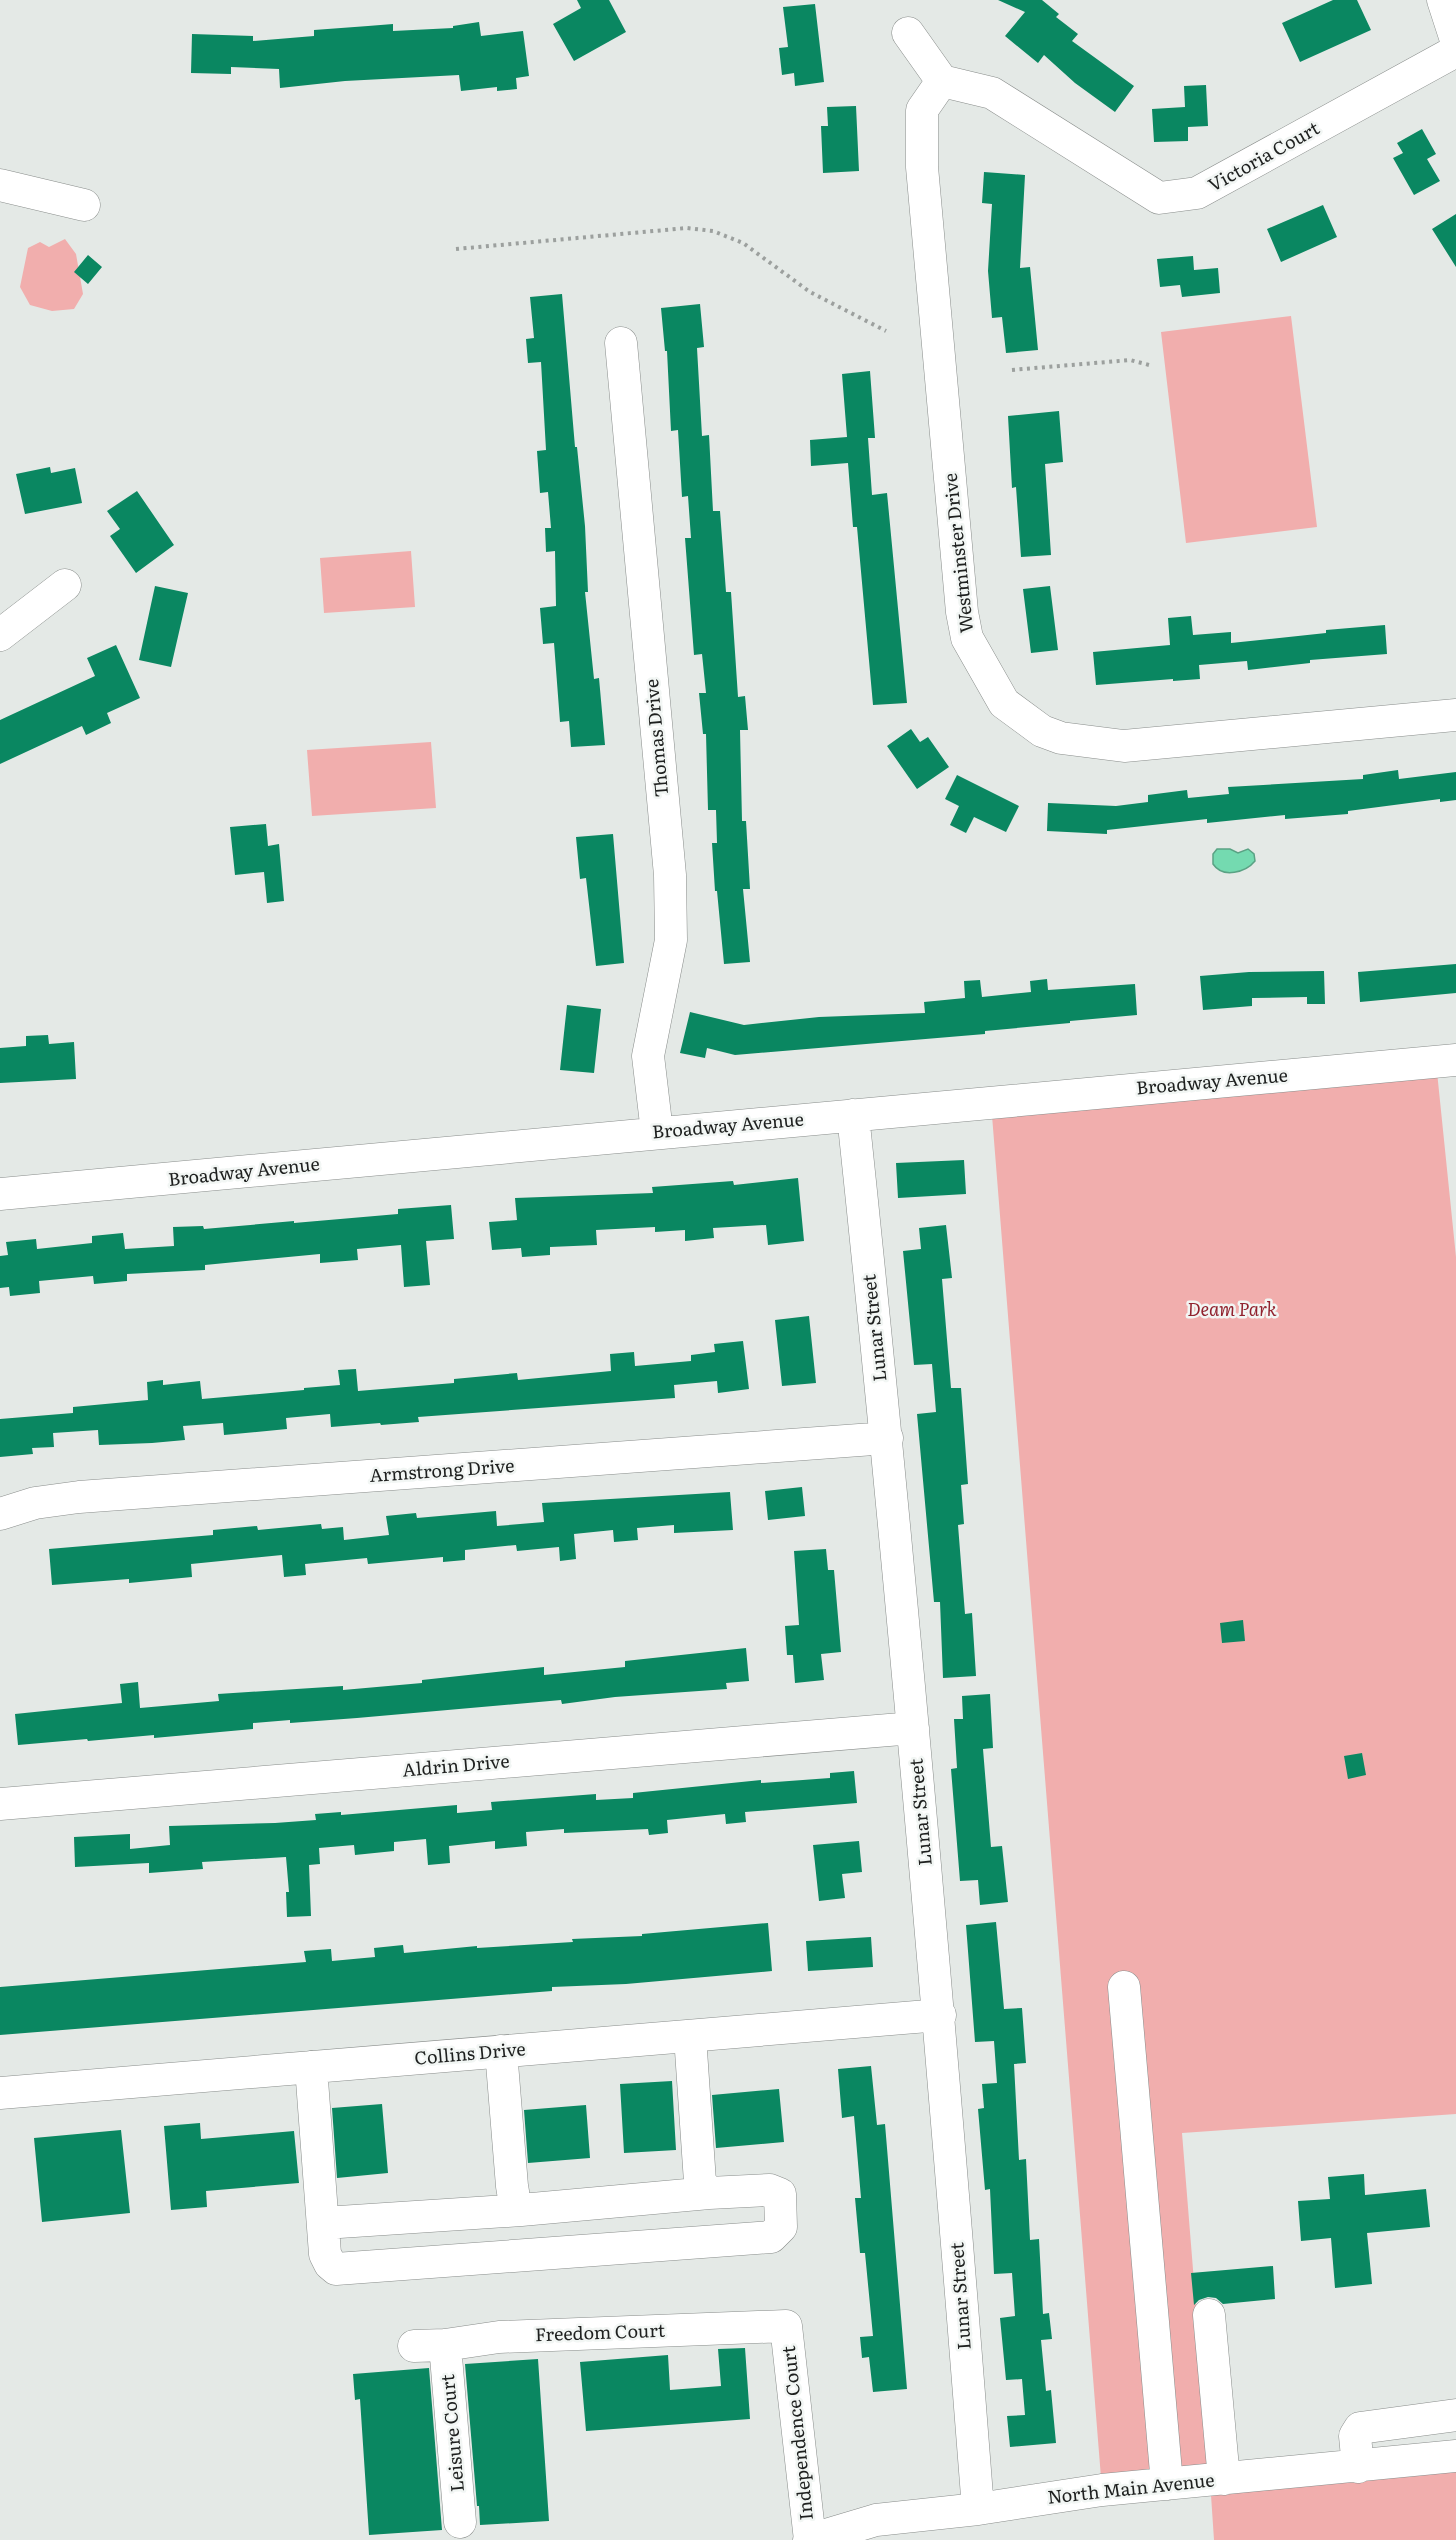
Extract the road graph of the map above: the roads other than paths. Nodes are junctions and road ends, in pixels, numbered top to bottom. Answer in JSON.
{"nodes":[{"id":1,"x":1443,"y":0,"type":"edge"},
{"id":2,"x":908,"y":33,"type":"dead end"},
{"id":3,"x":1456,"y":40,"type":"edge"},
{"id":4,"x":1456,"y":51,"type":"edge"},
{"id":5,"x":942,"y":81,"type":"junction"},
{"id":6,"x":0,"y":185,"type":"edge"},
{"id":7,"x":84,"y":205,"type":"dead end"},
{"id":8,"x":621,"y":343,"type":"dead end"},
{"id":9,"x":65,"y":585,"type":"dead end"},
{"id":10,"x":0,"y":635,"type":"edge"},
{"id":11,"x":1456,"y":715,"type":"edge"},
{"id":12,"x":1456,"y":1060,"type":"edge"},
{"id":13,"x":853,"y":1115,"type":"junction"},
{"id":14,"x":657,"y":1132,"type":"junction"},
{"id":15,"x":0,"y":1194,"type":"edge"},
{"id":16,"x":887,"y":1438,"type":"junction"},
{"id":17,"x":0,"y":1514,"type":"edge"},
{"id":18,"x":913,"y":1728,"type":"junction"},
{"id":19,"x":0,"y":1804,"type":"edge"},
{"id":20,"x":1124,"y":1987,"type":"dead end"},
{"id":21,"x":940,"y":2015,"type":"junction"},
{"id":22,"x":690,"y":2036,"type":"junction"},
{"id":23,"x":501,"y":2051,"type":"junction"},
{"id":24,"x":311,"y":2067,"type":"junction"},
{"id":25,"x":0,"y":2093,"type":"edge"},
{"id":26,"x":709,"y":2193,"type":"junction"},
{"id":27,"x":521,"y":2210,"type":"junction"},
{"id":28,"x":324,"y":2223,"type":"junction"},
{"id":29,"x":1209,"y":2315,"type":"dead end"},
{"id":30,"x":786,"y":2326,"type":"joint"},
{"id":31,"x":430,"y":2345,"type":"joint"},
{"id":32,"x":1456,"y":2415,"type":"edge"},
{"id":33,"x":1456,"y":2456,"type":"edge"},
{"id":34,"x":1359,"y":2466,"type":"junction"},
{"id":35,"x":1224,"y":2479,"type":"junction"},
{"id":36,"x":1167,"y":2484,"type":"junction"},
{"id":37,"x":978,"y":2509,"type":"junction"},
{"id":38,"x":460,"y":2522,"type":"dead end"},
{"id":39,"x":810,"y":2540,"type":"edge"}],
"edges":[{"from":1,"to":3,"type":"street"},
{"from":2,"to":5,"type":"street"},
{"from":4,"to":5,"type":"street","name":"Victoria Court"},
{"from":5,"to":11,"type":"street","name":"Westminster Drive"},
{"from":6,"to":7,"type":"street"},
{"from":8,"to":14,"type":"street","name":"Thomas Drive"},
{"from":9,"to":10,"type":"street"},
{"from":12,"to":13,"type":"street","name":"Broadway Avenue"},
{"from":13,"to":14,"type":"street","name":"Broadway Avenue"},
{"from":13,"to":16,"type":"street","name":"Lunar Street"},
{"from":14,"to":15,"type":"street","name":"Broadway Avenue"},
{"from":16,"to":17,"type":"street","name":"Armstrong Drive"},
{"from":16,"to":18,"type":"street","name":"Lunar Street"},
{"from":18,"to":19,"type":"street","name":"Aldrin Drive"},
{"from":18,"to":21,"type":"street","name":"Lunar Street"},
{"from":20,"to":36,"type":"street"},
{"from":21,"to":22,"type":"street","name":"Collins Drive"},
{"from":21,"to":37,"type":"street","name":"Lunar Street"},
{"from":22,"to":23,"type":"street","name":"Collins Drive"},
{"from":22,"to":26,"type":"street"},
{"from":23,"to":24,"type":"street","name":"Collins Drive"},
{"from":23,"to":27,"type":"street"},
{"from":24,"to":25,"type":"street","name":"Collins Drive"},
{"from":24,"to":28,"type":"street"},
{"from":26,"to":27,"type":"street"},
{"from":26,"to":28,"type":"street"},
{"from":27,"to":28,"type":"street"},
{"from":29,"to":35,"type":"street"},
{"from":30,"to":31,"type":"street","name":"Freedom Court"},
{"from":30,"to":39,"type":"street","name":"Independence Court"},
{"from":31,"to":38,"type":"street","name":"Leisure Court"},
{"from":32,"to":34,"type":"street"},
{"from":33,"to":34,"type":"street","name":"North Main Avenue"},
{"from":34,"to":35,"type":"street","name":"North Main Avenue"},
{"from":35,"to":36,"type":"street","name":"North Main Avenue"},
{"from":36,"to":37,"type":"street","name":"North Main Avenue"},
{"from":37,"to":39,"type":"street","name":"North Main Avenue"}]}
